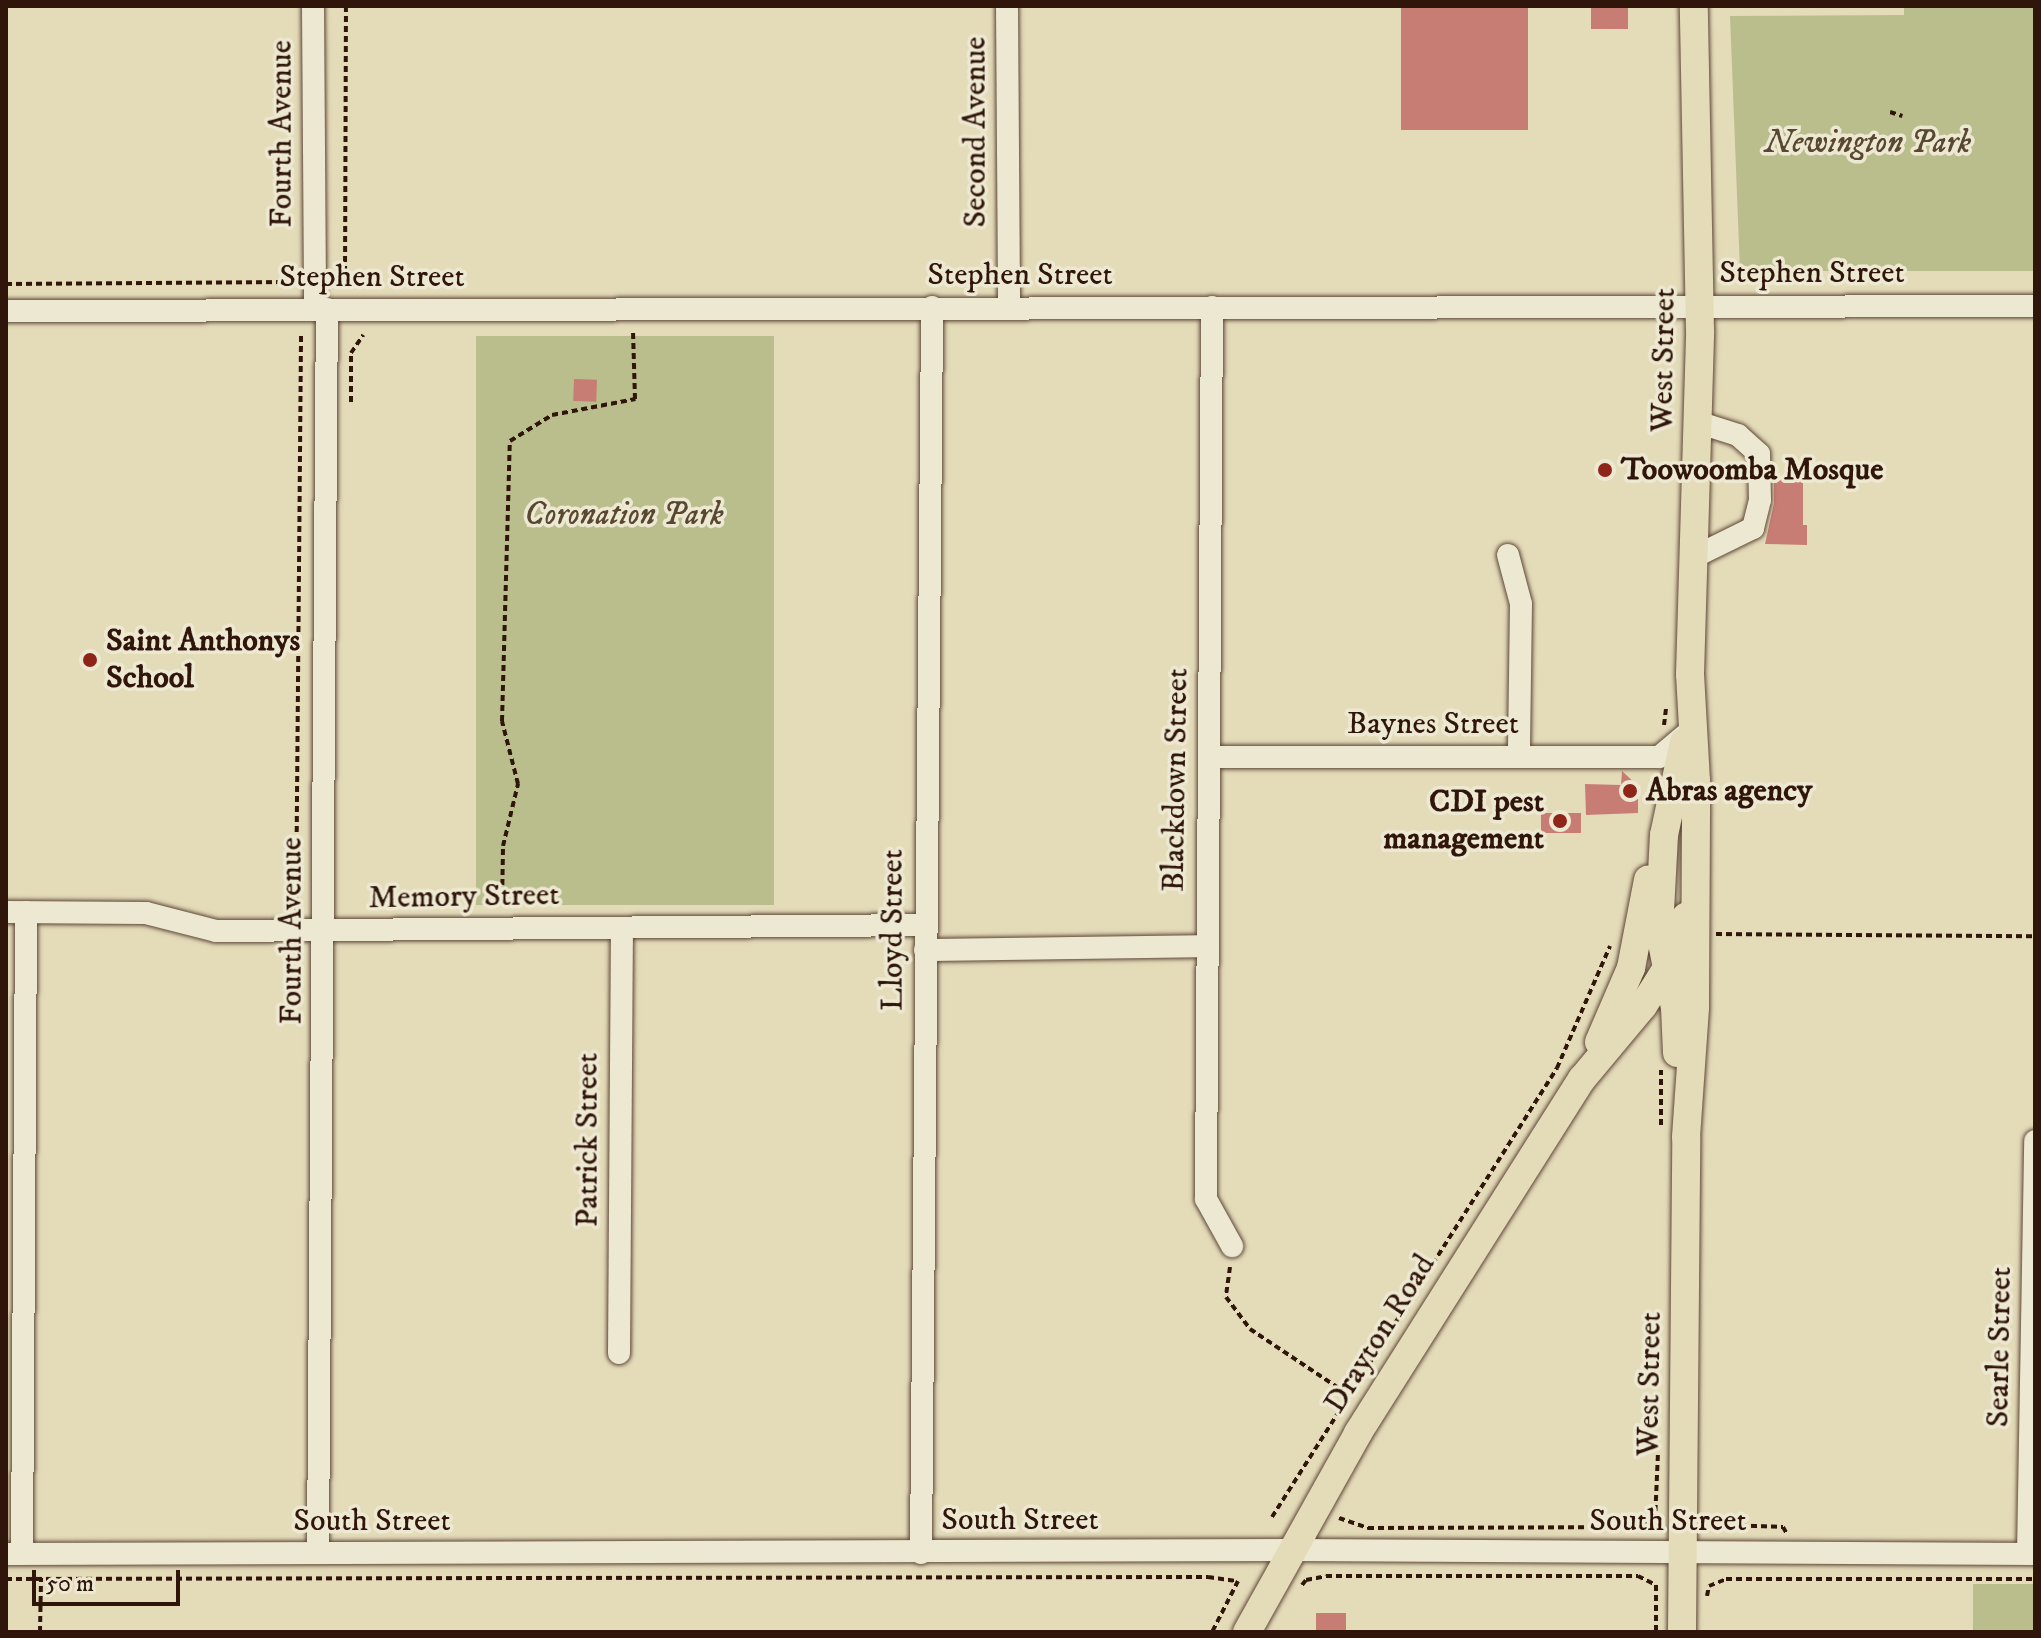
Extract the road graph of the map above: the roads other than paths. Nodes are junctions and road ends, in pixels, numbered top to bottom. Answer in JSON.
{"nodes":[{"id":1,"x":313,"y":6,"type":"edge"},
{"id":2,"x":1007,"y":6,"type":"edge"},
{"id":3,"x":1694,"y":6,"type":"edge"},
{"id":4,"x":1009,"y":306,"type":"junction"},
{"id":5,"x":1699,"y":306,"type":"junction"},
{"id":6,"x":2035,"y":306,"type":"edge"},
{"id":7,"x":932,"y":307,"type":"junction"},
{"id":8,"x":1212,"y":307,"type":"junction"},
{"id":9,"x":321,"y":309,"type":"junction"},
{"id":10,"x":6,"y":311,"type":"edge"},
{"id":11,"x":1697,"y":422,"type":"junction"},
{"id":12,"x":1508,"y":555,"type":"dead end"},
{"id":13,"x":1694,"y":557,"type":"junction"},
{"id":14,"x":1681,"y":719,"type":"junction"},
{"id":15,"x":1519,"y":755,"type":"junction"},
{"id":16,"x":1209,"y":757,"type":"junction"},
{"id":17,"x":1653,"y":757,"type":"junction"},
{"id":18,"x":1684,"y":788,"type":"junction"},
{"id":19,"x":1664,"y":835,"type":"junction"},
{"id":20,"x":16,"y":912,"type":"edge"},
{"id":21,"x":925,"y":925,"type":"junction"},
{"id":22,"x":622,"y":928,"type":"junction"},
{"id":23,"x":324,"y":931,"type":"junction"},
{"id":24,"x":1206,"y":946,"type":"junction"},
{"id":25,"x":925,"y":950,"type":"junction"},
{"id":26,"x":1666,"y":969,"type":"junction"},
{"id":27,"x":1582,"y":1079,"type":"junction"},
{"id":28,"x":1686,"y":1137,"type":"junction"},
{"id":29,"x":2035,"y":1141,"type":"edge"},
{"id":30,"x":1232,"y":1246,"type":"road end"},
{"id":31,"x":2034,"y":1298,"type":"edge"},
{"id":32,"x":619,"y":1353,"type":"dead end"},
{"id":33,"x":1291,"y":1550,"type":"junction"},
{"id":34,"x":318,"y":1552,"type":"junction"},
{"id":35,"x":921,"y":1553,"type":"junction"},
{"id":36,"x":23,"y":1554,"type":"edge"},
{"id":37,"x":1682,"y":1554,"type":"junction"},
{"id":38,"x":2032,"y":1554,"type":"edge"},
{"id":39,"x":1247,"y":1632,"type":"edge"},
{"id":40,"x":1682,"y":1632,"type":"edge"}],
"edges":[{"from":1,"to":9,"type":"street","name":"Fourth Avenue"},
{"from":2,"to":4,"type":"street","name":"Second Avenue"},
{"from":3,"to":5,"type":"main road","name":"West Street"},
{"from":4,"to":7,"type":"street","name":"Stephen Street"},
{"from":4,"to":8,"type":"street","name":"Stephen Street"},
{"from":5,"to":6,"type":"street","name":"Stephen Street"},
{"from":5,"to":8,"type":"street","name":"Stephen Street"},
{"from":5,"to":11,"type":"main road","name":"West Street"},
{"from":7,"to":9,"type":"street","name":"Stephen Street"},
{"from":7,"to":21,"type":"street","name":"Lloyd Street"},
{"from":8,"to":16,"type":"street","name":"Blackdown Street"},
{"from":9,"to":10,"type":"street","name":"Stephen Street"},
{"from":9,"to":23,"type":"street","name":"Fourth Avenue"},
{"from":11,"to":13,"type":"main road","name":"West Street"},
{"from":11,"to":13,"type":"street"},
{"from":12,"to":15,"type":"street"},
{"from":13,"to":14,"type":"main road","name":"West Street"},
{"from":14,"to":17,"type":"street"},
{"from":14,"to":18,"type":"main road","name":"West Street"},
{"from":15,"to":16,"type":"street","name":"Baynes Street"},
{"from":15,"to":17,"type":"street","name":"Baynes Street"},
{"from":16,"to":24,"type":"street","name":"Blackdown Street"},
{"from":17,"to":18,"type":"street"},
{"from":18,"to":19,"type":"main road"},
{"from":18,"to":26,"type":"main road"},
{"from":18,"to":28,"type":"main road"},
{"from":19,"to":26,"type":"main road"},
{"from":19,"to":27,"type":"main road"},
{"from":20,"to":23,"type":"street","name":"Memory Street"},
{"from":20,"to":36,"type":"street"},
{"from":21,"to":22,"type":"street","name":"Memory Street"},
{"from":21,"to":25,"type":"street","name":"Lloyd Street"},
{"from":22,"to":23,"type":"street","name":"Memory Street"},
{"from":22,"to":32,"type":"street","name":"Patrick Street"},
{"from":23,"to":34,"type":"street","name":"Fourth Avenue"},
{"from":24,"to":25,"type":"street"},
{"from":24,"to":30,"type":"street","name":"Blackdown Street"},
{"from":25,"to":35,"type":"street","name":"Lloyd Street"},
{"from":26,"to":27,"type":"main road"},
{"from":26,"to":28,"type":"main road"},
{"from":27,"to":33,"type":"main road","name":"Drayton Road"},
{"from":28,"to":37,"type":"main road","name":"West Street"},
{"from":29,"to":31,"type":"street","name":"Searle Street"},
{"from":31,"to":38,"type":"street","name":"Searle Street"},
{"from":33,"to":35,"type":"street","name":"South Street"},
{"from":33,"to":37,"type":"street","name":"South Street"},
{"from":33,"to":39,"type":"main road","name":"Drayton Road"},
{"from":34,"to":35,"type":"street","name":"South Street"},
{"from":34,"to":36,"type":"street","name":"South Street"},
{"from":37,"to":38,"type":"street","name":"South Street"},
{"from":37,"to":40,"type":"main road","name":"West Street"}]}
